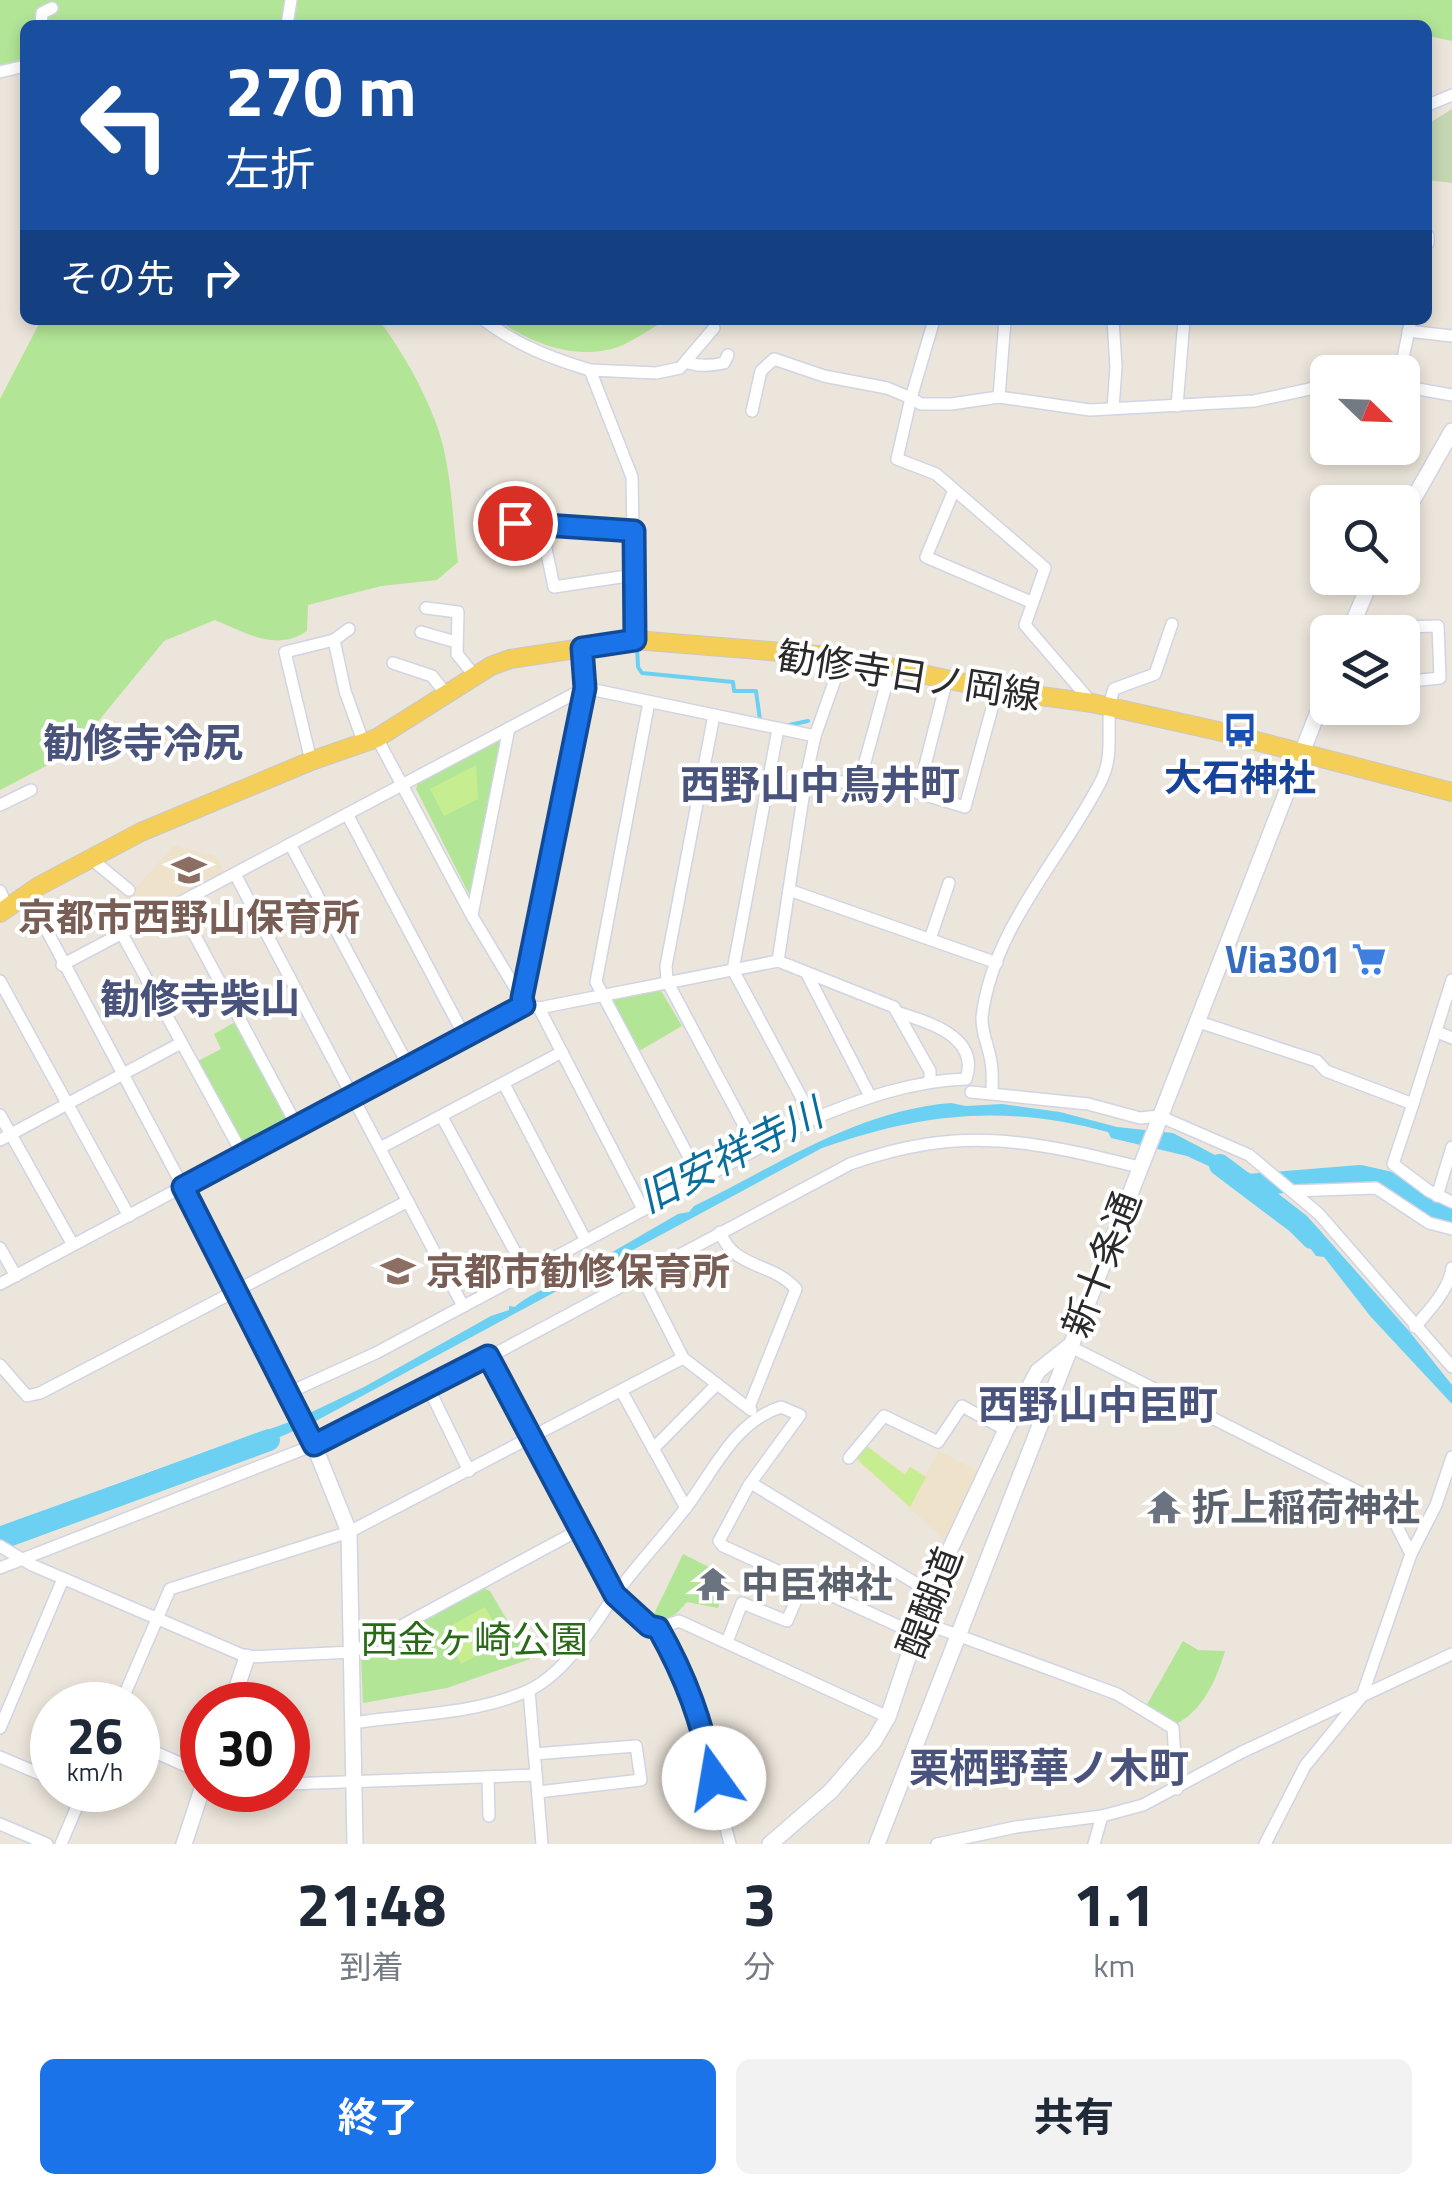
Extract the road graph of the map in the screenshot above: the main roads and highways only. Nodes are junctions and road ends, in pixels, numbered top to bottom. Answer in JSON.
{"nodes":[{"id":1,"x":1452,"y":431,"type":"edge"},
{"id":2,"x":1420,"y":487,"type":"edge"},
{"id":3,"x":1312,"y":725,"type":"edge"},
{"id":4,"x":1301,"y":752,"type":"junction"},
{"id":5,"x":1452,"y":792,"type":"edge"},
{"id":6,"x":4,"y":911,"type":"edge"},
{"id":7,"x":183,"y":1187,"type":"road end"},
{"id":8,"x":1069,"y":1346,"type":"junction"},
{"id":9,"x":247,"y":1657,"type":"road end"},
{"id":10,"x":239,"y":1682,"type":"edge"},
{"id":11,"x":194,"y":1812,"type":"edge"},
{"id":12,"x":184,"y":1844,"type":"edge"},
{"id":13,"x":354,"y":1844,"type":"edge"},
{"id":14,"x":770,"y":1844,"type":"edge"},
{"id":15,"x":878,"y":1844,"type":"edge"}],
"edges":[{"from":1,"to":2,"type":"main road"},
{"from":3,"to":4,"type":"main road","name":"新十条通"},
{"from":4,"to":5,"type":"main road","name":"勧修寺日ノ岡線"},
{"from":4,"to":6,"type":"main road","name":"勧修寺日ノ岡線"},
{"from":4,"to":8,"type":"main road","name":"新十条通"},
{"from":7,"to":13,"type":"main road"},
{"from":8,"to":14,"type":"main road","name":"醍醐道"},
{"from":8,"to":15,"type":"main road","name":"新十条通"},
{"from":9,"to":10,"type":"main road"},
{"from":11,"to":12,"type":"main road"}]}
